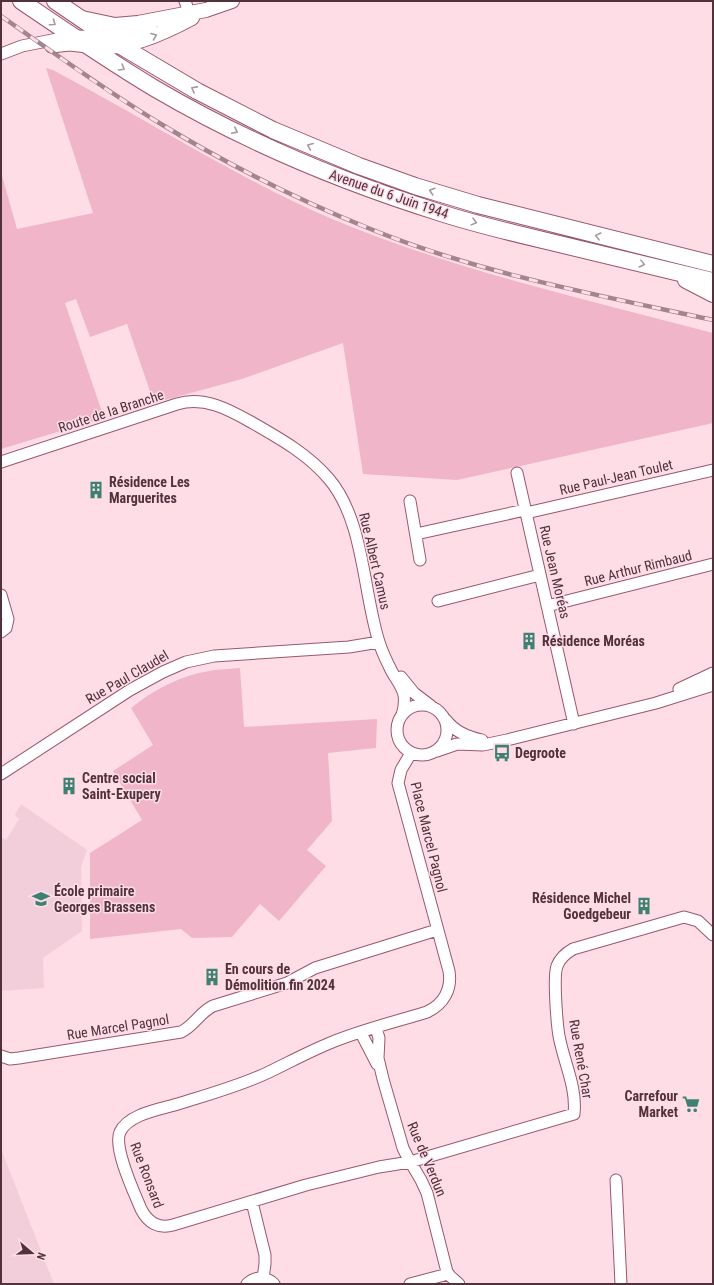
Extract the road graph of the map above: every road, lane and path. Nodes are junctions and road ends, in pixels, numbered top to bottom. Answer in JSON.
{"nodes":[{"id":1,"x":21,"y":1,"type":"edge"},
{"id":2,"x":55,"y":1,"type":"edge"},
{"id":3,"x":232,"y":1,"type":"edge"},
{"id":4,"x":205,"y":6,"type":"edge"},
{"id":5,"x":188,"y":11,"type":"edge"},
{"id":6,"x":175,"y":16,"type":"junction"},
{"id":7,"x":78,"y":17,"type":"junction"},
{"id":8,"x":73,"y":37,"type":"junction"},
{"id":9,"x":107,"y":37,"type":"junction"},
{"id":10,"x":121,"y":46,"type":"junction"},
{"id":11,"x":89,"y":47,"type":"junction"},
{"id":12,"x":1,"y":55,"type":"edge"},
{"id":13,"x":713,"y":264,"type":"edge"},
{"id":14,"x":665,"y":270,"type":"junction"},
{"id":15,"x":713,"y":281,"type":"edge"},
{"id":16,"x":713,"y":294,"type":"edge"},
{"id":17,"x":232,"y":412,"type":"joint"},
{"id":18,"x":1,"y":462,"type":"edge"},
{"id":19,"x":713,"y":470,"type":"edge"},
{"id":20,"x":517,"y":473,"type":"dead end"},
{"id":21,"x":410,"y":501,"type":"dead end"},
{"id":22,"x":526,"y":512,"type":"junction"},
{"id":23,"x":416,"y":534,"type":"junction"},
{"id":24,"x":420,"y":560,"type":"dead end"},
{"id":25,"x":713,"y":564,"type":"edge"},
{"id":26,"x":540,"y":575,"type":"junction"},
{"id":27,"x":1,"y":595,"type":"edge"},
{"id":28,"x":438,"y":601,"type":"dead end"},
{"id":29,"x":547,"y":606,"type":"junction"},
{"id":30,"x":1,"y":632,"type":"edge"},
{"id":31,"x":381,"y":647,"type":"junction"},
{"id":32,"x":713,"y":673,"type":"edge"},
{"id":33,"x":713,"y":685,"type":"edge"},
{"id":34,"x":643,"y":706,"type":"junction"},
{"id":35,"x":432,"y":707,"type":"junction"},
{"id":36,"x":402,"y":715,"type":"junction"},
{"id":37,"x":445,"y":719,"type":"junction"},
{"id":38,"x":574,"y":724,"type":"junction"},
{"id":39,"x":501,"y":741,"type":"junction"},
{"id":40,"x":437,"y":750,"type":"junction"},
{"id":41,"x":411,"y":753,"type":"junction"},
{"id":42,"x":1,"y":774,"type":"edge"},
{"id":43,"x":438,"y":930,"type":"junction"},
{"id":44,"x":713,"y":935,"type":"edge"},
{"id":45,"x":376,"y":1028,"type":"junction"},
{"id":46,"x":361,"y":1033,"type":"junction"},
{"id":47,"x":1,"y":1056,"type":"edge"},
{"id":48,"x":382,"y":1079,"type":"junction"},
{"id":49,"x":410,"y":1162,"type":"junction"},
{"id":50,"x":616,"y":1180,"type":"dead end"},
{"id":51,"x":252,"y":1202,"type":"junction"},
{"id":52,"x":448,"y":1274,"type":"junction"},
{"id":53,"x":263,"y":1278,"type":"junction"},
{"id":54,"x":247,"y":1284,"type":"edge"},
{"id":55,"x":274,"y":1284,"type":"edge"},
{"id":56,"x":410,"y":1284,"type":"edge"},
{"id":57,"x":459,"y":1284,"type":"edge"},
{"id":58,"x":622,"y":1284,"type":"edge"}],
"edges":[{"from":1,"to":8,"type":"main road","name":"Avenue du 6 Juin 1944","one_way":true},
{"from":2,"to":7,"type":"main road","name":"Avenue du 6 Juin 1944"},
{"from":3,"to":4,"type":"street"},
{"from":4,"to":5,"type":"street"},
{"from":5,"to":6,"type":"street"},
{"from":10,"to":5,"type":"street","one_way":true},
{"from":6,"to":7,"type":"street"},
{"from":6,"to":9,"type":"street"},
{"from":7,"to":9,"type":"main road","name":"Avenue du 6 Juin 1944"},
{"from":8,"to":9,"type":"street"},
{"from":8,"to":11,"type":"main road","name":"Avenue du 6 Juin 1944"},
{"from":8,"to":12,"type":"street"},
{"from":9,"to":10,"type":"main road","name":"Avenue du 6 Juin 1944"},
{"from":9,"to":11,"type":"street"},
{"from":10,"to":11,"type":"street"},
{"from":13,"to":10,"type":"main road","name":"Avenue du 6 Juin 1944","one_way":true},
{"from":11,"to":12,"type":"street"},
{"from":11,"to":14,"type":"main road","name":"Avenue du 6 Juin 1944","one_way":true},
{"from":14,"to":15,"type":"main road","name":"Avenue du 6 Juin 1944"},
{"from":14,"to":16,"type":"main road"},
{"from":17,"to":18,"type":"street","name":"Route de la Branche"},
{"from":17,"to":31,"type":"street","name":"Rue Albert Camus"},
{"from":19,"to":22,"type":"street","name":"Rue Paul-Jean Toulet"},
{"from":20,"to":22,"type":"street","name":"Rue Jean Moréas"},
{"from":21,"to":23,"type":"street"},
{"from":22,"to":23,"type":"street","name":"Rue Paul-Jean Toulet"},
{"from":22,"to":26,"type":"street","name":"Rue Jean Moréas"},
{"from":23,"to":24,"type":"street"},
{"from":25,"to":29,"type":"street","name":"Rue Arthur Rimbaud"},
{"from":26,"to":28,"type":"street"},
{"from":26,"to":29,"type":"street","name":"Rue Jean Moréas"},
{"from":27,"to":30,"type":"street"},
{"from":29,"to":38,"type":"street","name":"Rue Jean Moréas"},
{"from":31,"to":35,"type":"street","name":"Rue Albert Camus"},
{"from":31,"to":36,"type":"street","name":"Rue Albert Camus"},
{"from":31,"to":42,"type":"street","name":"Rue Paul Claudel"},
{"from":32,"to":34,"type":"street"},
{"from":33,"to":34,"type":"street"},
{"from":34,"to":38,"type":"street"},
{"from":35,"to":36,"type":"street"},
{"from":35,"to":37,"type":"street"},
{"from":36,"to":41,"type":"street"},
{"from":37,"to":39,"type":"street"},
{"from":37,"to":40,"type":"street"},
{"from":38,"to":39,"type":"street"},
{"from":39,"to":40,"type":"street"},
{"from":40,"to":41,"type":"street"},
{"from":41,"to":43,"type":"street","name":"Place Marcel Pagnol"},
{"from":43,"to":45,"type":"street"},
{"from":43,"to":47,"type":"street","name":"Rue Marcel Pagnol"},
{"from":44,"to":49,"type":"street","name":"Rue René Char"},
{"from":45,"to":46,"type":"street"},
{"from":45,"to":48,"type":"street","name":"Rue de Verdun"},
{"from":46,"to":48,"type":"street","name":"Rue de Verdun"},
{"from":46,"to":51,"type":"street","name":"Rue Ronsard"},
{"from":48,"to":49,"type":"street","name":"Rue de Verdun"},
{"from":49,"to":51,"type":"street","name":"Rue Ronsard"},
{"from":49,"to":52,"type":"street","name":"Rue de Verdun"},
{"from":50,"to":58,"type":"street"},
{"from":51,"to":53,"type":"street"},
{"from":52,"to":56,"type":"street"},
{"from":52,"to":57,"type":"street"},
{"from":53,"to":54,"type":"street"},
{"from":53,"to":55,"type":"street"}]}
